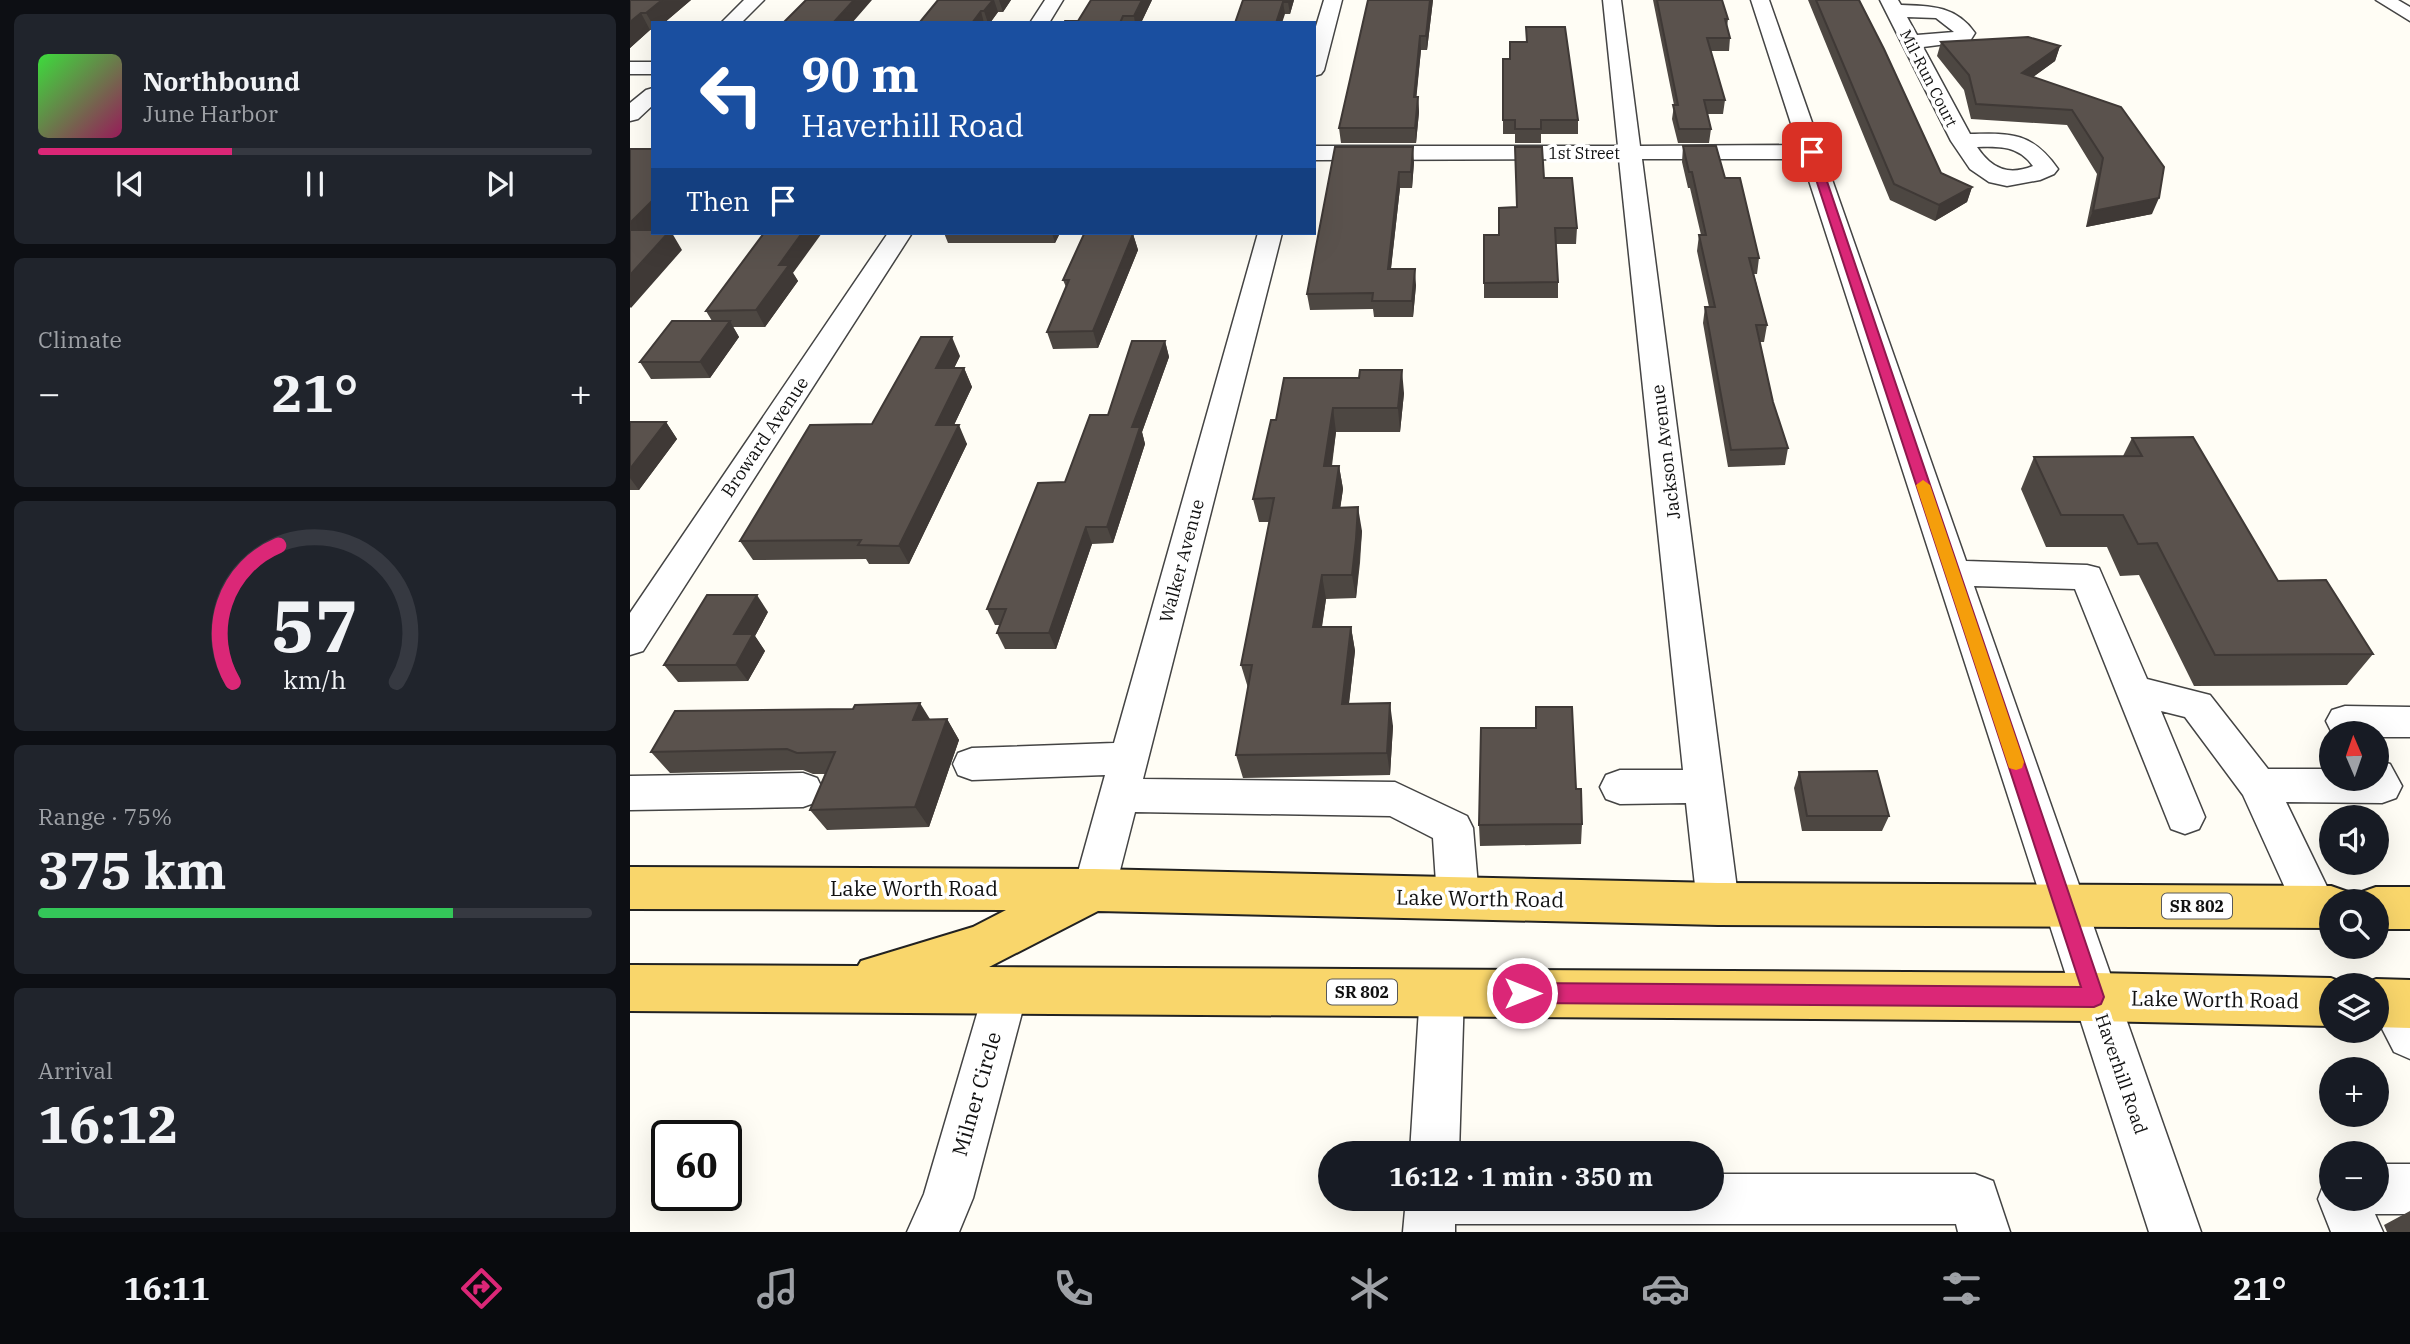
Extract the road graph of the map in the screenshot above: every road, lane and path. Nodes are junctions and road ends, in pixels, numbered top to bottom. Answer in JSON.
{"nodes":[{"id":1,"x":755,"y":0,"type":"edge"},
{"id":2,"x":1054,"y":0,"type":"edge"},
{"id":3,"x":1333,"y":0,"type":"edge"},
{"id":4,"x":1612,"y":0,"type":"edge"},
{"id":5,"x":1760,"y":0,"type":"edge"},
{"id":6,"x":2385,"y":0,"type":"edge"},
{"id":7,"x":1892,"y":6,"type":"edge"},
{"id":8,"x":2410,"y":15,"type":"edge"},
{"id":9,"x":732,"y":21,"type":"edge"},
{"id":10,"x":1040,"y":21,"type":"edge"},
{"id":11,"x":1910,"y":41,"type":"junction"},
{"id":12,"x":1316,"y":63,"type":"edge"},
{"id":13,"x":630,"y":68,"type":"edge"},
{"id":14,"x":651,"y":68,"type":"edge"},
{"id":15,"x":651,"y":96,"type":"edge"},
{"id":16,"x":630,"y":114,"type":"edge"},
{"id":17,"x":1966,"y":148,"type":"dead end"},
{"id":18,"x":1812,"y":152,"type":"junction"},
{"id":19,"x":1316,"y":153,"type":"edge"},
{"id":20,"x":1631,"y":153,"type":"junction"},
{"id":21,"x":899,"y":235,"type":"edge"},
{"id":22,"x":1269,"y":235,"type":"edge"},
{"id":23,"x":1952,"y":573,"type":"junction"},
{"id":24,"x":630,"y":640,"type":"edge"},
{"id":25,"x":2133,"y":690,"type":"junction"},
{"id":26,"x":2389,"y":722,"type":"edge"},
{"id":27,"x":2410,"y":722,"type":"edge"},
{"id":28,"x":972,"y":764,"type":"dead end"},
{"id":29,"x":1125,"y":776,"type":"junction"},
{"id":30,"x":2258,"y":785,"type":"junction"},
{"id":31,"x":2319,"y":785,"type":"edge"},
{"id":32,"x":1704,"y":786,"type":"junction"},
{"id":33,"x":1620,"y":787,"type":"dead end"},
{"id":34,"x":803,"y":790,"type":"dead end"},
{"id":35,"x":630,"y":793,"type":"edge"},
{"id":36,"x":2185,"y":817,"type":"dead end"},
{"id":37,"x":630,"y":888,"type":"edge"},
{"id":38,"x":1094,"y":890,"type":"junction"},
{"id":39,"x":1458,"y":898,"type":"junction"},
{"id":40,"x":2319,"y":899,"type":"edge"},
{"id":41,"x":1718,"y":904,"type":"junction"},
{"id":42,"x":2063,"y":904,"type":"junction"},
{"id":43,"x":2319,"y":907,"type":"edge"},
{"id":44,"x":2389,"y":908,"type":"edge"},
{"id":45,"x":2410,"y":908,"type":"edge"},
{"id":46,"x":630,"y":988,"type":"edge"},
{"id":47,"x":836,"y":989,"type":"junction"},
{"id":48,"x":1006,"y":990,"type":"junction"},
{"id":49,"x":1442,"y":992,"type":"junction"},
{"id":50,"x":2094,"y":997,"type":"junction"},
{"id":51,"x":2319,"y":1002,"type":"edge"},
{"id":52,"x":1434,"y":1141,"type":"edge"},
{"id":53,"x":2389,"y":1189,"type":"edge"},
{"id":54,"x":2410,"y":1189,"type":"edge"},
{"id":55,"x":1724,"y":1199,"type":"edge"},
{"id":56,"x":1430,"y":1211,"type":"edge"},
{"id":57,"x":2348,"y":1211,"type":"edge"},
{"id":58,"x":942,"y":1221,"type":"edge"},
{"id":59,"x":1429,"y":1232,"type":"edge"},
{"id":60,"x":1984,"y":1232,"type":"edge"},
{"id":61,"x":2175,"y":1232,"type":"edge"},
{"id":62,"x":2357,"y":1232,"type":"edge"}],
"edges":[{"from":1,"to":9,"type":"street"},
{"from":2,"to":10,"type":"street"},
{"from":3,"to":12,"type":"street"},
{"from":4,"to":20,"type":"street","name":"Jackson Avenue"},
{"from":5,"to":18,"type":"street","name":"Haverhill Road"},
{"from":6,"to":8,"type":"street"},
{"from":7,"to":11,"type":"street","name":"Mil-Run Court"},
{"from":7,"to":11,"type":"street"},
{"from":11,"to":17,"type":"street","name":"Mil-Run Court"},
{"from":13,"to":14,"type":"street"},
{"from":15,"to":16,"type":"street"},
{"from":18,"to":20,"type":"street","name":"1st Street"},
{"from":18,"to":23,"type":"street","name":"Haverhill Road"},
{"from":19,"to":20,"type":"street","name":"1st Street"},
{"from":20,"to":32,"type":"street","name":"Jackson Avenue"},
{"from":21,"to":24,"type":"street","name":"Broward Avenue"},
{"from":22,"to":29,"type":"street","name":"Walker Avenue"},
{"from":23,"to":25,"type":"street"},
{"from":23,"to":42,"type":"street","name":"Haverhill Road"},
{"from":25,"to":30,"type":"street"},
{"from":25,"to":36,"type":"street"},
{"from":26,"to":27,"type":"street"},
{"from":28,"to":29,"type":"street"},
{"from":29,"to":38,"type":"street","name":"Walker Avenue"},
{"from":29,"to":39,"type":"street"},
{"from":30,"to":31,"type":"street"},
{"from":30,"to":40,"type":"street"},
{"from":32,"to":33,"type":"street"},
{"from":32,"to":41,"type":"street","name":"Jackson Avenue"},
{"from":34,"to":35,"type":"street"},
{"from":37,"to":38,"type":"main road","name":"Lake Worth Road","number":"SR 802"},
{"from":38,"to":39,"type":"main road","name":"Lake Worth Road","number":"SR 802"},
{"from":38,"to":47,"type":"main road"},
{"from":39,"to":41,"type":"main road","name":"Lake Worth Road","number":"SR 802"},
{"from":41,"to":42,"type":"main road","name":"Lake Worth Road","number":"SR 802"},
{"from":42,"to":43,"type":"main road","name":"Lake Worth Road","number":"SR 802"},
{"from":42,"to":50,"type":"street","name":"Haverhill Road"},
{"from":44,"to":45,"type":"main road"},
{"from":46,"to":47,"type":"main road","name":"Lake Worth Road","number":"SR 802"},
{"from":47,"to":48,"type":"main road","name":"Lake Worth Road","number":"SR 802"},
{"from":48,"to":49,"type":"main road","name":"Lake Worth Road","number":"SR 802"},
{"from":48,"to":58,"type":"street","name":"Milner Circle"},
{"from":49,"to":50,"type":"main road","name":"Lake Worth Road","number":"SR 802"},
{"from":49,"to":52,"type":"street"},
{"from":50,"to":51,"type":"main road","name":"Lake Worth Road","number":"SR 802"},
{"from":50,"to":61,"type":"street","name":"Haverhill Road"},
{"from":53,"to":54,"type":"street"},
{"from":55,"to":60,"type":"street"},
{"from":56,"to":59,"type":"street"},
{"from":57,"to":62,"type":"street"}]}
